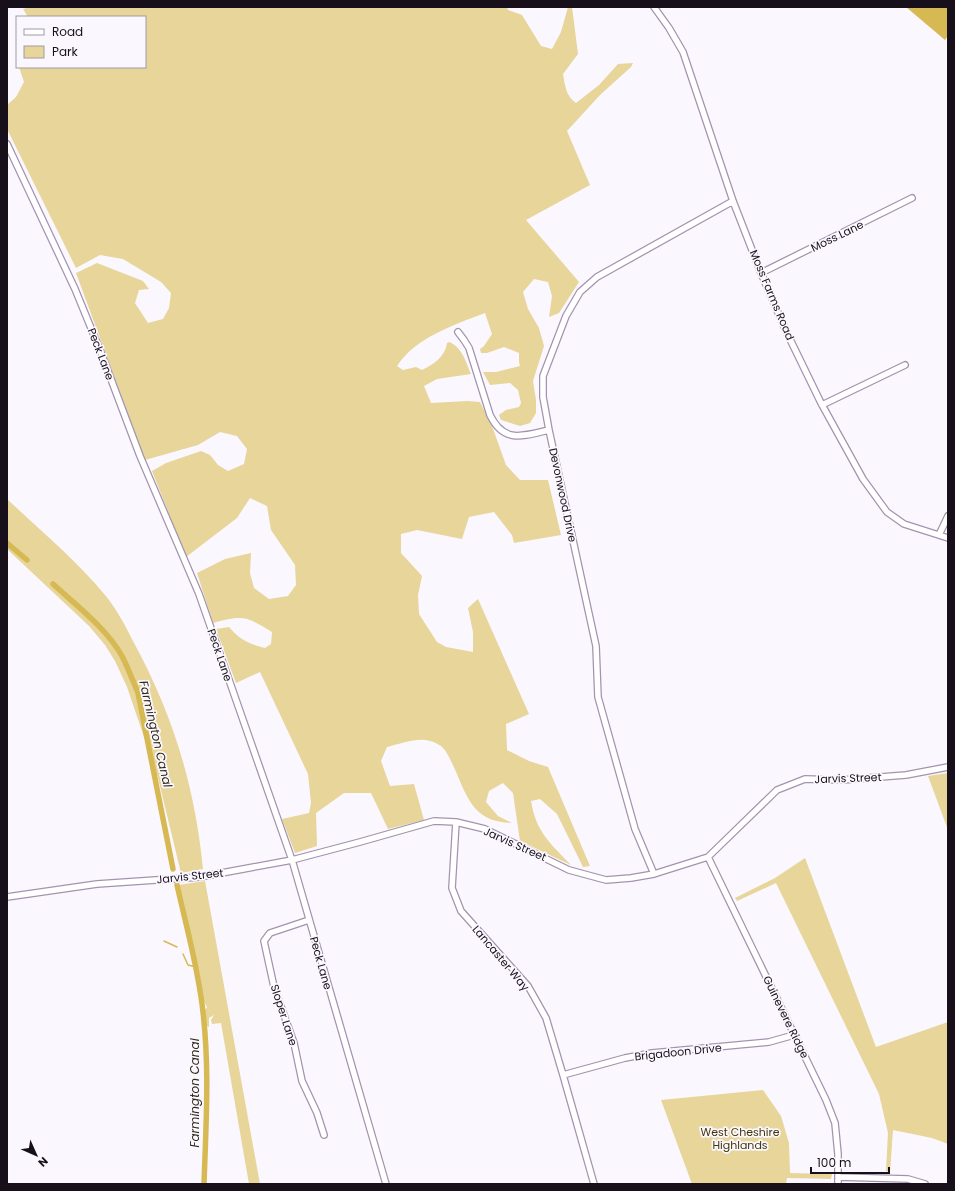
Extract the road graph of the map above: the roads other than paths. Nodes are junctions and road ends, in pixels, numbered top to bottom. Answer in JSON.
{"nodes":[{"id":1,"x":654,"y":7,"type":"edge"},
{"id":2,"x":7,"y":144,"type":"edge"},
{"id":3,"x":912,"y":198,"type":"dead end"},
{"id":4,"x":733,"y":201,"type":"junction"},
{"id":5,"x":761,"y":273,"type":"junction"},
{"id":6,"x":458,"y":332,"type":"dead end"},
{"id":7,"x":906,"y":365,"type":"dead end"},
{"id":8,"x":822,"y":405,"type":"junction"},
{"id":9,"x":549,"y":430,"type":"junction"},
{"id":10,"x":948,"y":516,"type":"edge"},
{"id":11,"x":939,"y":535,"type":"junction"},
{"id":12,"x":948,"y":538,"type":"edge"},
{"id":13,"x":948,"y":767,"type":"edge"},
{"id":14,"x":456,"y":822,"type":"junction"},
{"id":15,"x":708,"y":856,"type":"junction"},
{"id":16,"x":292,"y":860,"type":"junction"},
{"id":17,"x":654,"y":874,"type":"junction"},
{"id":18,"x":7,"y":897,"type":"edge"},
{"id":19,"x":309,"y":920,"type":"junction"},
{"id":20,"x":794,"y":1035,"type":"junction"},
{"id":21,"x":563,"y":1075,"type":"junction"},
{"id":22,"x":324,"y":1135,"type":"dead end"},
{"id":23,"x":838,"y":1177,"type":"junction"},
{"id":24,"x":386,"y":1184,"type":"edge"},
{"id":25,"x":594,"y":1184,"type":"edge"},
{"id":26,"x":838,"y":1184,"type":"edge"},
{"id":27,"x":925,"y":1184,"type":"edge"}],
"edges":[{"from":1,"to":4,"type":"street","name":"Moss Farms Road"},
{"from":2,"to":16,"type":"street","name":"Peck Lane"},
{"from":3,"to":5,"type":"street","name":"Moss Lane"},
{"from":4,"to":5,"type":"street","name":"Moss Farms Road"},
{"from":4,"to":9,"type":"street","name":"Devonwood Drive"},
{"from":5,"to":8,"type":"street","name":"Moss Farms Road"},
{"from":6,"to":9,"type":"street"},
{"from":7,"to":8,"type":"street"},
{"from":8,"to":11,"type":"street","name":"Moss Farms Road"},
{"from":9,"to":17,"type":"street","name":"Devonwood Drive"},
{"from":10,"to":11,"type":"street"},
{"from":11,"to":12,"type":"street","name":"Moss Farms Road"},
{"from":13,"to":15,"type":"street","name":"Jarvis Street"},
{"from":14,"to":16,"type":"street","name":"Jarvis Street"},
{"from":14,"to":17,"type":"street","name":"Jarvis Street"},
{"from":14,"to":21,"type":"street","name":"Lancaster Way"},
{"from":15,"to":17,"type":"street","name":"Jarvis Street"},
{"from":15,"to":20,"type":"street","name":"Guinevere Ridge"},
{"from":16,"to":18,"type":"street","name":"Jarvis Street"},
{"from":16,"to":19,"type":"street","name":"Peck Lane"},
{"from":19,"to":22,"type":"street","name":"Sloper Lane"},
{"from":19,"to":24,"type":"street","name":"Peck Lane"},
{"from":20,"to":21,"type":"street","name":"Brigadoon Drive"},
{"from":20,"to":23,"type":"street","name":"Guinevere Ridge"},
{"from":21,"to":25,"type":"street","name":"Lancaster Way"},
{"from":23,"to":26,"type":"street","name":"Guinevere Ridge"},
{"from":23,"to":27,"type":"street"}]}
